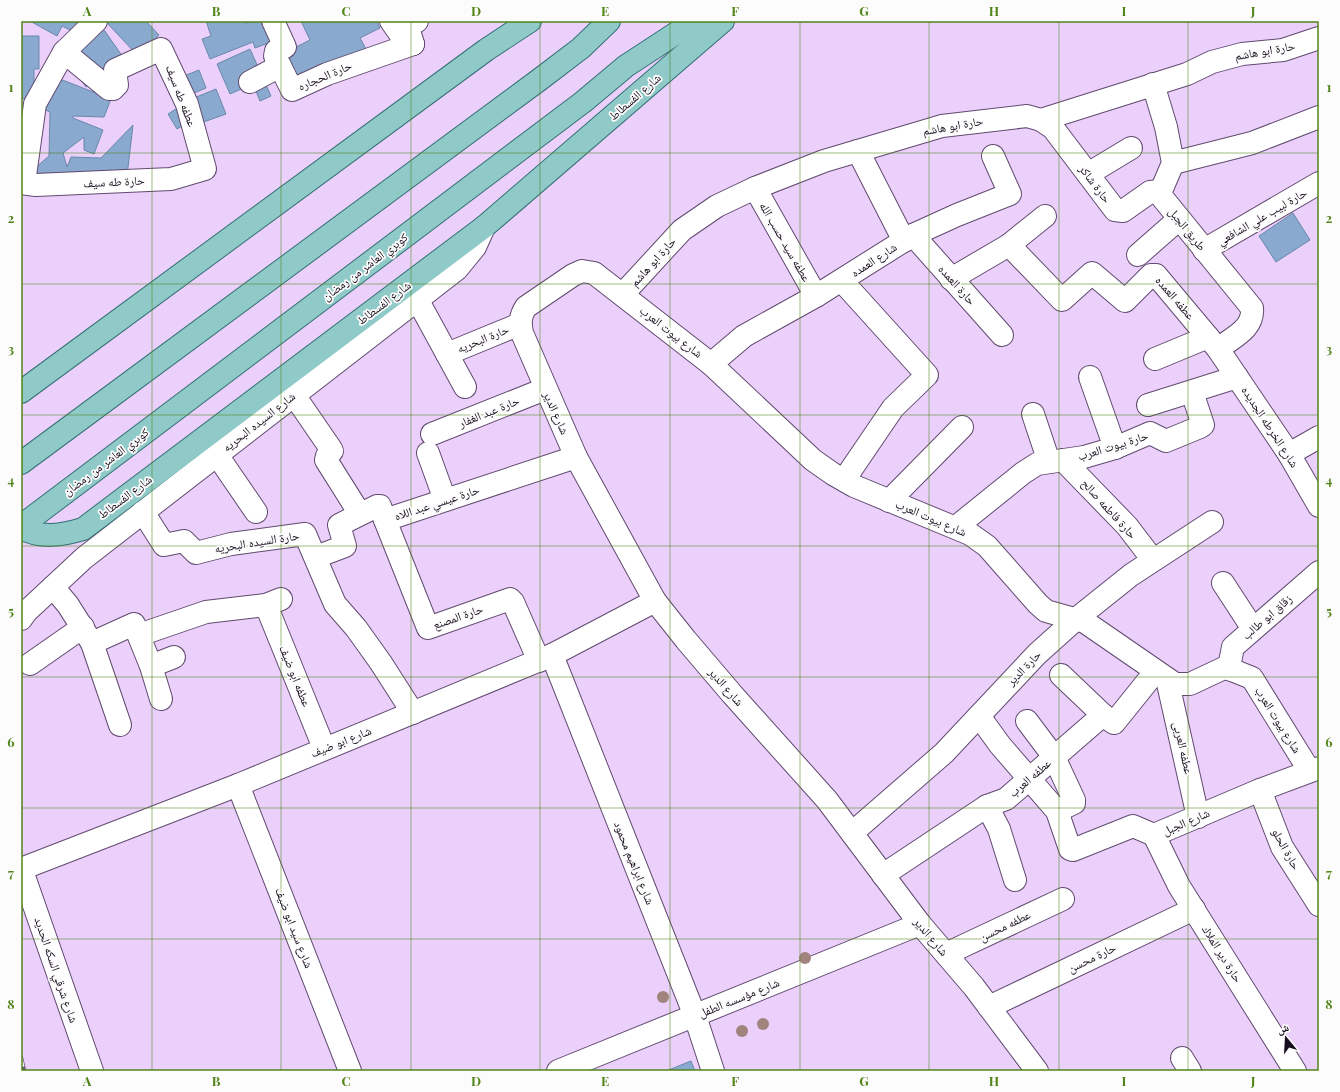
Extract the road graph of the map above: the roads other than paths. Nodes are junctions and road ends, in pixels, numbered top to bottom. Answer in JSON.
{"nodes":[{"id":1,"x":96,"y":21,"type":"edge"},
{"id":2,"x":273,"y":21,"type":"edge"},
{"id":3,"x":391,"y":21,"type":"edge"},
{"id":4,"x":417,"y":21,"type":"edge"},
{"id":5,"x":530,"y":21,"type":"edge"},
{"id":6,"x":609,"y":21,"type":"edge"},
{"id":7,"x":715,"y":21,"type":"edge"},
{"id":8,"x":723,"y":21,"type":"edge"},
{"id":9,"x":1319,"y":38,"type":"edge"},
{"id":10,"x":413,"y":44,"type":"junction"},
{"id":11,"x":64,"y":52,"type":"junction"},
{"id":12,"x":280,"y":66,"type":"junction"},
{"id":13,"x":250,"y":82,"type":"dead end"},
{"id":14,"x":1153,"y":84,"type":"junction"},
{"id":15,"x":1319,"y":117,"type":"edge"},
{"id":16,"x":1041,"y":120,"type":"junction"},
{"id":17,"x":1131,"y":148,"type":"dead end"},
{"id":18,"x":858,"y":151,"type":"junction"},
{"id":19,"x":992,"y":156,"type":"dead end"},
{"id":20,"x":1173,"y":163,"type":"junction"},
{"id":21,"x":205,"y":168,"type":"joint"},
{"id":22,"x":1088,"y":174,"type":"junction"},
{"id":23,"x":22,"y":183,"type":"edge"},
{"id":24,"x":1319,"y":183,"type":"edge"},
{"id":25,"x":755,"y":188,"type":"junction"},
{"id":26,"x":1161,"y":191,"type":"junction"},
{"id":27,"x":1045,"y":216,"type":"dead end"},
{"id":28,"x":1179,"y":219,"type":"junction"},
{"id":29,"x":484,"y":227,"type":"junction"},
{"id":30,"x":908,"y":238,"type":"junction"},
{"id":31,"x":1009,"y":245,"type":"junction"},
{"id":32,"x":1204,"y":250,"type":"junction"},
{"id":33,"x":1138,"y":255,"type":"dead end"},
{"id":34,"x":951,"y":279,"type":"junction"},
{"id":35,"x":842,"y":280,"type":"junction"},
{"id":36,"x":623,"y":294,"type":"junction"},
{"id":37,"x":816,"y":296,"type":"junction"},
{"id":38,"x":417,"y":299,"type":"junction"},
{"id":39,"x":520,"y":324,"type":"junction"},
{"id":40,"x":1002,"y":335,"type":"dead end"},
{"id":41,"x":1213,"y":343,"type":"junction"},
{"id":42,"x":446,"y":354,"type":"junction"},
{"id":43,"x":1155,"y":359,"type":"dead end"},
{"id":44,"x":711,"y":364,"type":"junction"},
{"id":45,"x":1090,"y":377,"type":"dead end"},
{"id":46,"x":1237,"y":377,"type":"junction"},
{"id":47,"x":465,"y":387,"type":"dead end"},
{"id":48,"x":545,"y":389,"type":"junction"},
{"id":49,"x":21,"y":392,"type":"edge"},
{"id":50,"x":1192,"y":392,"type":"junction"},
{"id":51,"x":294,"y":395,"type":"junction"},
{"id":52,"x":1148,"y":405,"type":"dead end"},
{"id":53,"x":1033,"y":414,"type":"dead end"},
{"id":54,"x":962,"y":427,"type":"dead end"},
{"id":55,"x":1319,"y":438,"type":"edge"},
{"id":56,"x":1115,"y":448,"type":"junction"},
{"id":57,"x":1289,"y":454,"type":"junction"},
{"id":58,"x":217,"y":455,"type":"junction"},
{"id":59,"x":576,"y":457,"type":"junction"},
{"id":60,"x":28,"y":458,"type":"edge"},
{"id":61,"x":1056,"y":461,"type":"junction"},
{"id":62,"x":844,"y":480,"type":"junction"},
{"id":63,"x":445,"y":500,"type":"junction"},
{"id":64,"x":889,"y":500,"type":"junction"},
{"id":65,"x":1319,"y":506,"type":"edge"},
{"id":66,"x":143,"y":512,"type":"junction"},
{"id":67,"x":256,"y":512,"type":"dead end"},
{"id":68,"x":360,"y":514,"type":"junction"},
{"id":69,"x":385,"y":520,"type":"junction"},
{"id":70,"x":1212,"y":522,"type":"dead end"},
{"id":71,"x":21,"y":527,"type":"edge"},
{"id":72,"x":956,"y":527,"type":"junction"},
{"id":73,"x":316,"y":558,"type":"junction"},
{"id":74,"x":1153,"y":560,"type":"junction"},
{"id":75,"x":1319,"y":572,"type":"edge"},
{"id":76,"x":1223,"y":583,"type":"dead end"},
{"id":77,"x":53,"y":587,"type":"junction"},
{"id":78,"x":655,"y":601,"type":"junction"},
{"id":79,"x":24,"y":616,"type":"edge"},
{"id":80,"x":1076,"y":619,"type":"junction"},
{"id":81,"x":1253,"y":629,"type":"junction"},
{"id":82,"x":88,"y":635,"type":"junction"},
{"id":83,"x":139,"y":635,"type":"junction"},
{"id":84,"x":174,"y":657,"type":"dead end"},
{"id":85,"x":546,"y":658,"type":"junction"},
{"id":86,"x":30,"y":664,"type":"dead end"},
{"id":87,"x":151,"y":666,"type":"junction"},
{"id":88,"x":1232,"y":670,"type":"junction"},
{"id":89,"x":1061,"y":675,"type":"dead end"},
{"id":90,"x":1161,"y":676,"type":"junction"},
{"id":91,"x":161,"y":699,"type":"dead end"},
{"id":92,"x":413,"y":713,"type":"junction"},
{"id":93,"x":1103,"y":715,"type":"junction"},
{"id":94,"x":979,"y":716,"type":"junction"},
{"id":95,"x":1027,"y":721,"type":"dead end"},
{"id":96,"x":120,"y":725,"type":"dead end"},
{"id":97,"x":324,"y":748,"type":"junction"},
{"id":98,"x":1054,"y":757,"type":"junction"},
{"id":99,"x":1314,"y":769,"type":"edge"},
{"id":100,"x":1029,"y":779,"type":"junction"},
{"id":101,"x":238,"y":785,"type":"junction"},
{"id":102,"x":1260,"y":790,"type":"junction"},
{"id":103,"x":987,"y":806,"type":"junction"},
{"id":104,"x":1057,"y":811,"type":"junction"},
{"id":105,"x":1198,"y":817,"type":"junction"},
{"id":106,"x":852,"y":833,"type":"junction"},
{"id":107,"x":1154,"y":835,"type":"junction"},
{"id":108,"x":21,"y":869,"type":"edge"},
{"id":109,"x":883,"y":875,"type":"junction"},
{"id":110,"x":1015,"y":880,"type":"dead end"},
{"id":111,"x":1063,"y":898,"type":"dead end"},
{"id":112,"x":1319,"y":905,"type":"edge"},
{"id":113,"x":1194,"y":909,"type":"junction"},
{"id":114,"x":920,"y":924,"type":"junction"},
{"id":115,"x":946,"y":954,"type":"junction"},
{"id":116,"x":989,"y":1007,"type":"junction"},
{"id":117,"x":695,"y":1016,"type":"junction"},
{"id":118,"x":92,"y":1071,"type":"edge"},
{"id":119,"x":350,"y":1071,"type":"edge"},
{"id":120,"x":558,"y":1071,"type":"edge"},
{"id":121,"x":713,"y":1071,"type":"edge"},
{"id":122,"x":1037,"y":1071,"type":"edge"},
{"id":123,"x":1294,"y":1071,"type":"edge"}],
"edges":[{"from":1,"to":11,"type":"street"},
{"from":2,"to":12,"type":"street","name":"حارة الحجاره"},
{"from":3,"to":10,"type":"street"},
{"from":4,"to":10,"type":"street"},
{"from":5,"to":49,"type":"main road"},
{"from":6,"to":60,"type":"main road"},
{"from":7,"to":71,"type":"main road","name":"كوبري العاشر من رمضان"},
{"from":8,"to":29,"type":"main road","name":"شارع الفسطاط"},
{"from":9,"to":14,"type":"street","name":"حارة ابو هاشم"},
{"from":10,"to":12,"type":"street","name":"حارة الحجاره"},
{"from":11,"to":21,"type":"street","name":"عطفه طه سيف"},
{"from":11,"to":23,"type":"street"},
{"from":12,"to":13,"type":"street"},
{"from":14,"to":16,"type":"street","name":"حارة ابو هاشم"},
{"from":14,"to":20,"type":"street"},
{"from":15,"to":20,"type":"street"},
{"from":16,"to":18,"type":"street","name":"حارة ابو هاشم"},
{"from":16,"to":22,"type":"street","name":"حارة شاكر"},
{"from":17,"to":22,"type":"street"},
{"from":18,"to":25,"type":"street","name":"حارة ابو هاشم"},
{"from":18,"to":30,"type":"street","name":"حارة العمده"},
{"from":19,"to":30,"type":"street","name":"شارع العمده"},
{"from":20,"to":26,"type":"street"},
{"from":21,"to":23,"type":"street","name":"حارة طه سيف"},
{"from":22,"to":26,"type":"street","name":"حارة شاكر"},
{"from":24,"to":32,"type":"street","name":"حارة لبيب علي الشافعي"},
{"from":25,"to":36,"type":"street","name":"حارة ابو هاشم"},
{"from":25,"to":37,"type":"street","name":"عطفه سيد حسب الله"},
{"from":26,"to":28,"type":"street","name":"طريق الجبل"},
{"from":27,"to":31,"type":"street"},
{"from":28,"to":32,"type":"street","name":"طريق الجبل"},
{"from":28,"to":33,"type":"street"},
{"from":29,"to":38,"type":"street","name":"شارع السيده البحريه"},
{"from":29,"to":71,"type":"main road","name":"شارع الفسطاط"},
{"from":30,"to":34,"type":"street","name":"حارة العمده"},
{"from":30,"to":35,"type":"street","name":"شارع العمده"},
{"from":31,"to":34,"type":"street"},
{"from":31,"to":41,"type":"street","name":"عطفه العمده"},
{"from":32,"to":41,"type":"street","name":"طريق الجبل"},
{"from":34,"to":40,"type":"street","name":"حارة العمده"},
{"from":35,"to":37,"type":"street","name":"شارع العمده"},
{"from":35,"to":62,"type":"street"},
{"from":36,"to":39,"type":"street","name":"شارع بيوت العرب"},
{"from":36,"to":44,"type":"street","name":"شارع بيوت العرب"},
{"from":37,"to":44,"type":"street","name":"شارع العمده"},
{"from":38,"to":42,"type":"street"},
{"from":38,"to":51,"type":"street","name":"شارع السيده البحريه"},
{"from":39,"to":42,"type":"street","name":"حارة البحريه"},
{"from":39,"to":48,"type":"street","name":"شارع الدير"},
{"from":41,"to":43,"type":"street"},
{"from":41,"to":46,"type":"street","name":"شارع الخرطه الجديده"},
{"from":42,"to":47,"type":"street"},
{"from":44,"to":62,"type":"street","name":"شارع بيوت العرب"},
{"from":45,"to":56,"type":"street"},
{"from":46,"to":50,"type":"street"},
{"from":46,"to":57,"type":"street","name":"شارع الخرطه الجديده"},
{"from":48,"to":59,"type":"street","name":"شارع الدير"},
{"from":48,"to":63,"type":"street","name":"حارة عبد الغفار"},
{"from":50,"to":52,"type":"street"},
{"from":50,"to":56,"type":"street","name":"حارة بيوت العرب"},
{"from":51,"to":58,"type":"street","name":"شارع السيده البحريه"},
{"from":51,"to":68,"type":"street"},
{"from":53,"to":61,"type":"street"},
{"from":54,"to":64,"type":"street"},
{"from":55,"to":57,"type":"street"},
{"from":56,"to":61,"type":"street","name":"حارة بيوت العرب"},
{"from":57,"to":65,"type":"street","name":"شارع الخرطه الجديده"},
{"from":58,"to":66,"type":"street","name":"شارع السيده البحريه"},
{"from":58,"to":67,"type":"street"},
{"from":59,"to":63,"type":"street","name":"حارة عيسي عبد اللاه"},
{"from":59,"to":78,"type":"street","name":"شارع الدير"},
{"from":61,"to":72,"type":"street","name":"حارة بيوت العرب"},
{"from":61,"to":74,"type":"street","name":"حارة فاطمه صالح"},
{"from":62,"to":64,"type":"street","name":"شارع بيوت العرب"},
{"from":63,"to":69,"type":"street","name":"حارة عيسي عبد اللاه"},
{"from":64,"to":72,"type":"street","name":"شارع بيوت العرب"},
{"from":66,"to":73,"type":"street","name":"حارة السيده البحريه"},
{"from":66,"to":77,"type":"street","name":"شارع السيده البحريه"},
{"from":68,"to":69,"type":"street","name":"حارة عيسي عبد اللاه"},
{"from":68,"to":73,"type":"street","name":"حارة عيسي عبد اللاه"},
{"from":69,"to":85,"type":"street","name":"حارة المصنع"},
{"from":70,"to":74,"type":"street","name":"حارة الدير"},
{"from":72,"to":80,"type":"street","name":"شارع بيوت العرب"},
{"from":73,"to":92,"type":"street","name":"حارة السيده البحريه"},
{"from":74,"to":80,"type":"street","name":"حارة الدير"},
{"from":75,"to":81,"type":"street","name":"زقاق ابو طالب"},
{"from":76,"to":81,"type":"street"},
{"from":77,"to":79,"type":"street","name":"شارع السيده البحريه"},
{"from":77,"to":82,"type":"street"},
{"from":78,"to":85,"type":"street","name":"شارع ابو ضيف"},
{"from":78,"to":106,"type":"street","name":"شارع الدير"},
{"from":80,"to":90,"type":"street","name":"شارع بيوت العرب"},
{"from":80,"to":94,"type":"street","name":"حارة الدير"},
{"from":81,"to":88,"type":"street","name":"زقاق ابو طالب"},
{"from":82,"to":83,"type":"street"},
{"from":82,"to":86,"type":"street"},
{"from":82,"to":96,"type":"street"},
{"from":83,"to":87,"type":"street"},
{"from":83,"to":97,"type":"street","name":"عطفه ابو ضيف"},
{"from":84,"to":87,"type":"street"},
{"from":85,"to":92,"type":"street","name":"شارع ابو ضيف"},
{"from":85,"to":117,"type":"street","name":"شارع ابراهيم محمود"},
{"from":87,"to":91,"type":"street"},
{"from":88,"to":90,"type":"street","name":"شارع بيوت العرب"},
{"from":88,"to":99,"type":"street","name":"شارع بيوت العرب"},
{"from":89,"to":93,"type":"street"},
{"from":90,"to":93,"type":"street"},
{"from":90,"to":105,"type":"street","name":"عطفه العربى"},
{"from":92,"to":97,"type":"street","name":"شارع ابو ضيف"},
{"from":93,"to":98,"type":"street","name":"عطفه العرب"},
{"from":94,"to":100,"type":"street","name":"شارع الجبل"},
{"from":94,"to":106,"type":"street","name":"حارة الدير"},
{"from":95,"to":98,"type":"street"},
{"from":97,"to":101,"type":"street","name":"شارع ابو ضيف"},
{"from":98,"to":100,"type":"street","name":"عطفه العرب"},
{"from":98,"to":104,"type":"street"},
{"from":99,"to":102,"type":"street","name":"شارع الجبل"},
{"from":100,"to":103,"type":"street","name":"عطفه العرب"},
{"from":100,"to":104,"type":"street","name":"شارع الجبل"},
{"from":101,"to":108,"type":"street","name":"شارع ابو ضيف"},
{"from":101,"to":119,"type":"street","name":"شارع سيد ابو ضيف"},
{"from":102,"to":105,"type":"street","name":"شارع الجبل"},
{"from":102,"to":112,"type":"street","name":"حارة الحلو"},
{"from":103,"to":109,"type":"street","name":"عطفه العرب"},
{"from":103,"to":110,"type":"street"},
{"from":104,"to":107,"type":"street","name":"شارع الجبل"},
{"from":105,"to":107,"type":"street","name":"شارع الجبل"},
{"from":106,"to":109,"type":"street","name":"شارع الدير"},
{"from":107,"to":113,"type":"street","name":"حارة دير الملاك"},
{"from":108,"to":118,"type":"street","name":"شارع شرقي السكه الحديد"},
{"from":109,"to":114,"type":"street","name":"شارع الدير"},
{"from":111,"to":115,"type":"street","name":"عطفه محسن"},
{"from":113,"to":116,"type":"street","name":"حارة محسن"},
{"from":113,"to":123,"type":"street","name":"حارة دير الملاك"},
{"from":114,"to":115,"type":"street","name":"شارع الدير"},
{"from":114,"to":117,"type":"street","name":"شارع مؤسسه الطفل"},
{"from":115,"to":116,"type":"street","name":"شارع الدير"},
{"from":116,"to":122,"type":"street","name":"شارع الدير"},
{"from":117,"to":120,"type":"street","name":"شارع مؤسسه الطفل"},
{"from":117,"to":121,"type":"street","name":"شارع ابراهيم محمود"}]}
